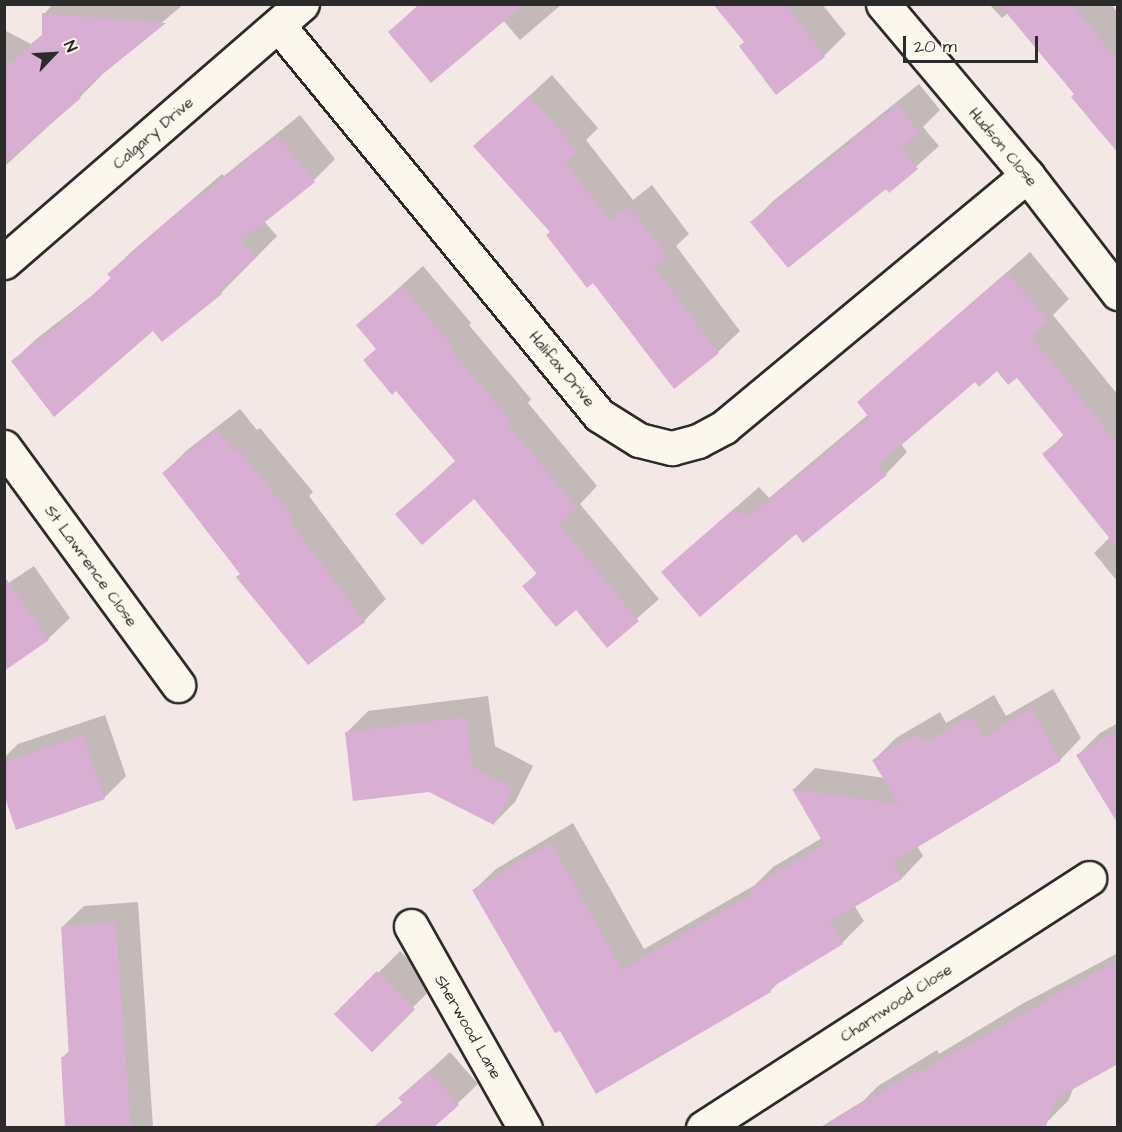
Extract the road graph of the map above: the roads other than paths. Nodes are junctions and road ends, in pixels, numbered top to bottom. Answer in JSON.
{"nodes":[{"id":1,"x":303,"y":4,"type":"edge"},
{"id":2,"x":883,"y":4,"type":"edge"},
{"id":3,"x":278,"y":25,"type":"junction"},
{"id":4,"x":1027,"y":175,"type":"junction"},
{"id":5,"x":4,"y":262,"type":"edge"},
{"id":6,"x":1118,"y":292,"type":"edge"},
{"id":7,"x":4,"y":447,"type":"edge"},
{"id":8,"x":178,"y":685,"type":"dead end"},
{"id":9,"x":1089,"y":878,"type":"dead end"},
{"id":10,"x":411,"y":926,"type":"dead end"},
{"id":11,"x":525,"y":1128,"type":"edge"},
{"id":12,"x":703,"y":1128,"type":"edge"}],
"edges":[{"from":1,"to":3,"type":"street","name":"Calgary Drive"},
{"from":2,"to":4,"type":"street","name":"Hudson Close"},
{"from":3,"to":4,"type":"street","name":"Halifax Drive"},
{"from":3,"to":5,"type":"street","name":"Calgary Drive"},
{"from":4,"to":6,"type":"street","name":"Hudson Close"},
{"from":7,"to":8,"type":"street","name":"St Lawrence Close"},
{"from":9,"to":12,"type":"street","name":"Charnwood Close"},
{"from":10,"to":11,"type":"street","name":"Sherwood Lane"}]}
